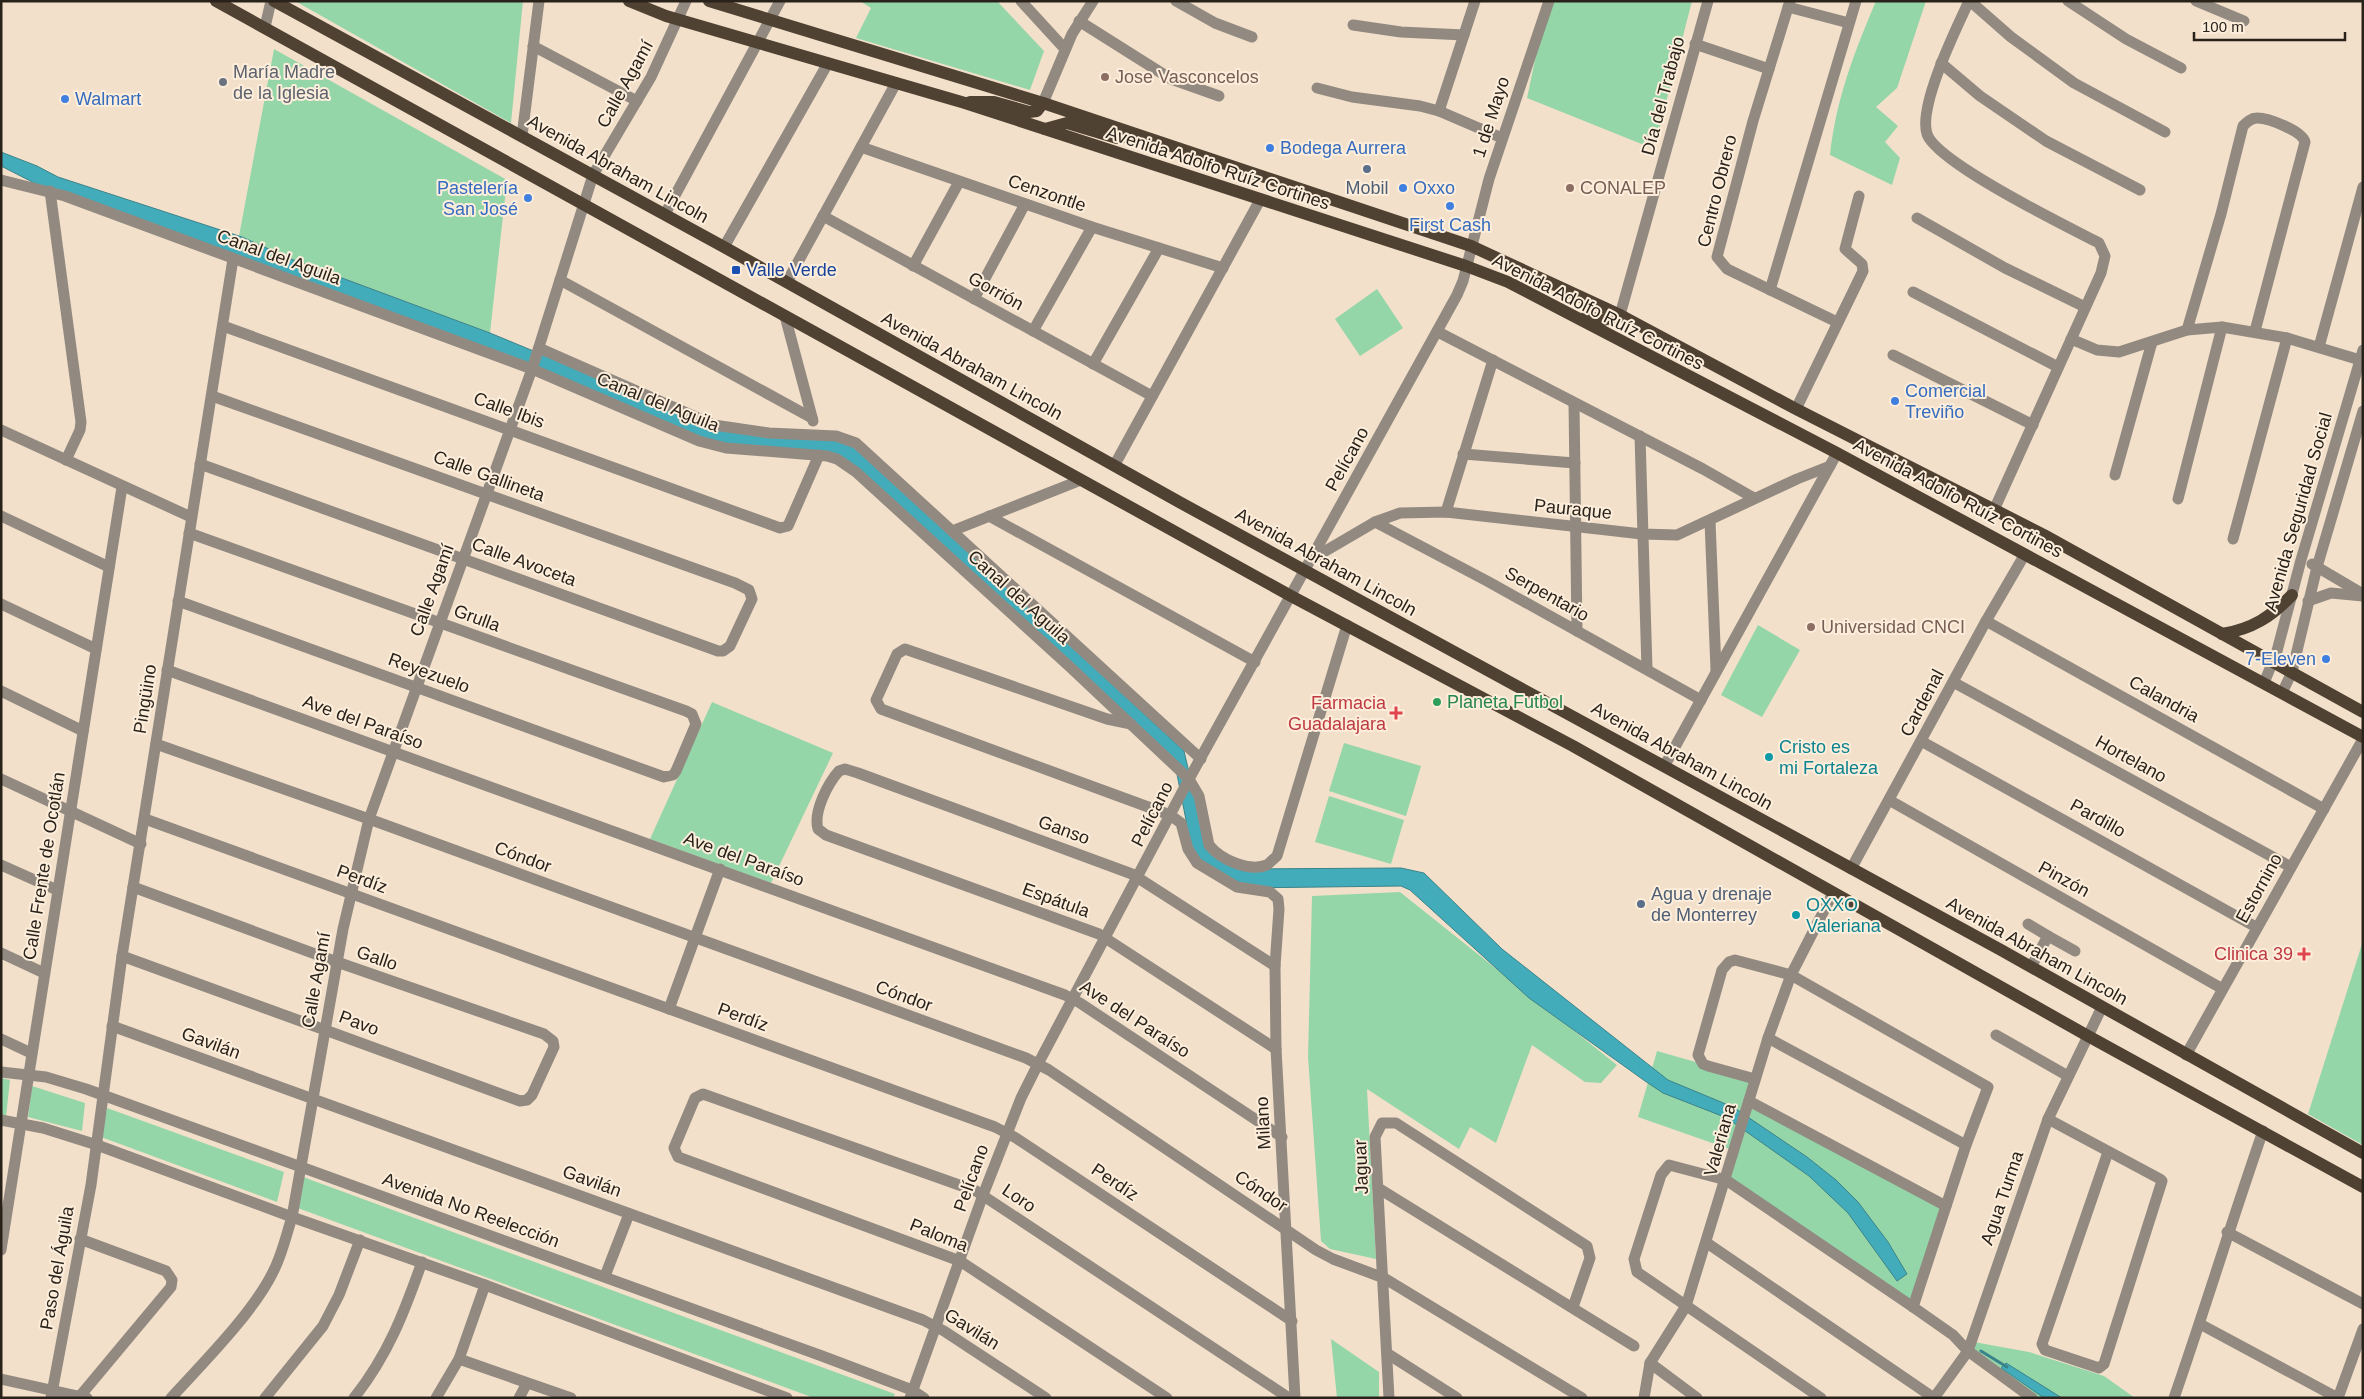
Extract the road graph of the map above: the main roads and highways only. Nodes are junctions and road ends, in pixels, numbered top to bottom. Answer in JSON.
{"nodes":[{"id":1,"x":216,"y":1,"type":"edge"},
{"id":2,"x":272,"y":1,"type":"edge"},
{"id":3,"x":629,"y":1,"type":"edge"},
{"id":4,"x":709,"y":1,"type":"edge"},
{"id":5,"x":965,"y":103,"type":"junction"},
{"id":6,"x":1044,"y":103,"type":"junction"},
{"id":7,"x":1045,"y":129,"type":"junction"},
{"id":8,"x":1137,"y":135,"type":"junction"},
{"id":9,"x":1536,"y":296,"type":"junction"},
{"id":10,"x":1620,"y":315,"type":"junction"},
{"id":11,"x":2292,"y":595,"type":"road end"},
{"id":12,"x":2222,"y":634,"type":"junction"},
{"id":13,"x":2363,"y":712,"type":"edge"},
{"id":14,"x":2363,"y":738,"type":"edge"},
{"id":15,"x":2363,"y":1153,"type":"edge"},
{"id":16,"x":2363,"y":1187,"type":"edge"}],
"edges":[{"from":1,"to":16,"type":"main road"},
{"from":2,"to":15,"type":"main road","name":"Avenida Abraham Lincoln"},
{"from":3,"to":5,"type":"main road","name":"Avenida Adolfo Ruíz Cortines"},
{"from":4,"to":6,"type":"main road","name":"Avenida Adolfo Ruíz Cortines"},
{"from":5,"to":6,"type":"main road"},
{"from":5,"to":7,"type":"main road","name":"Avenida Adolfo Ruíz Cortines"},
{"from":6,"to":8,"type":"main road","name":"Avenida Adolfo Ruíz Cortines"},
{"from":7,"to":8,"type":"main road"},
{"from":7,"to":9,"type":"main road","name":"Avenida Adolfo Ruíz Cortines"},
{"from":8,"to":10,"type":"main road","name":"Avenida Adolfo Ruíz Cortines"},
{"from":9,"to":10,"type":"main road"},
{"from":9,"to":14,"type":"main road","name":"Avenida Adolfo Ruíz Cortines"},
{"from":10,"to":12,"type":"main road","name":"Avenida Adolfo Ruíz Cortines"},
{"from":11,"to":12,"type":"main road"},
{"from":12,"to":13,"type":"main road","name":"Avenida Adolfo Ruíz Cortines"}]}
